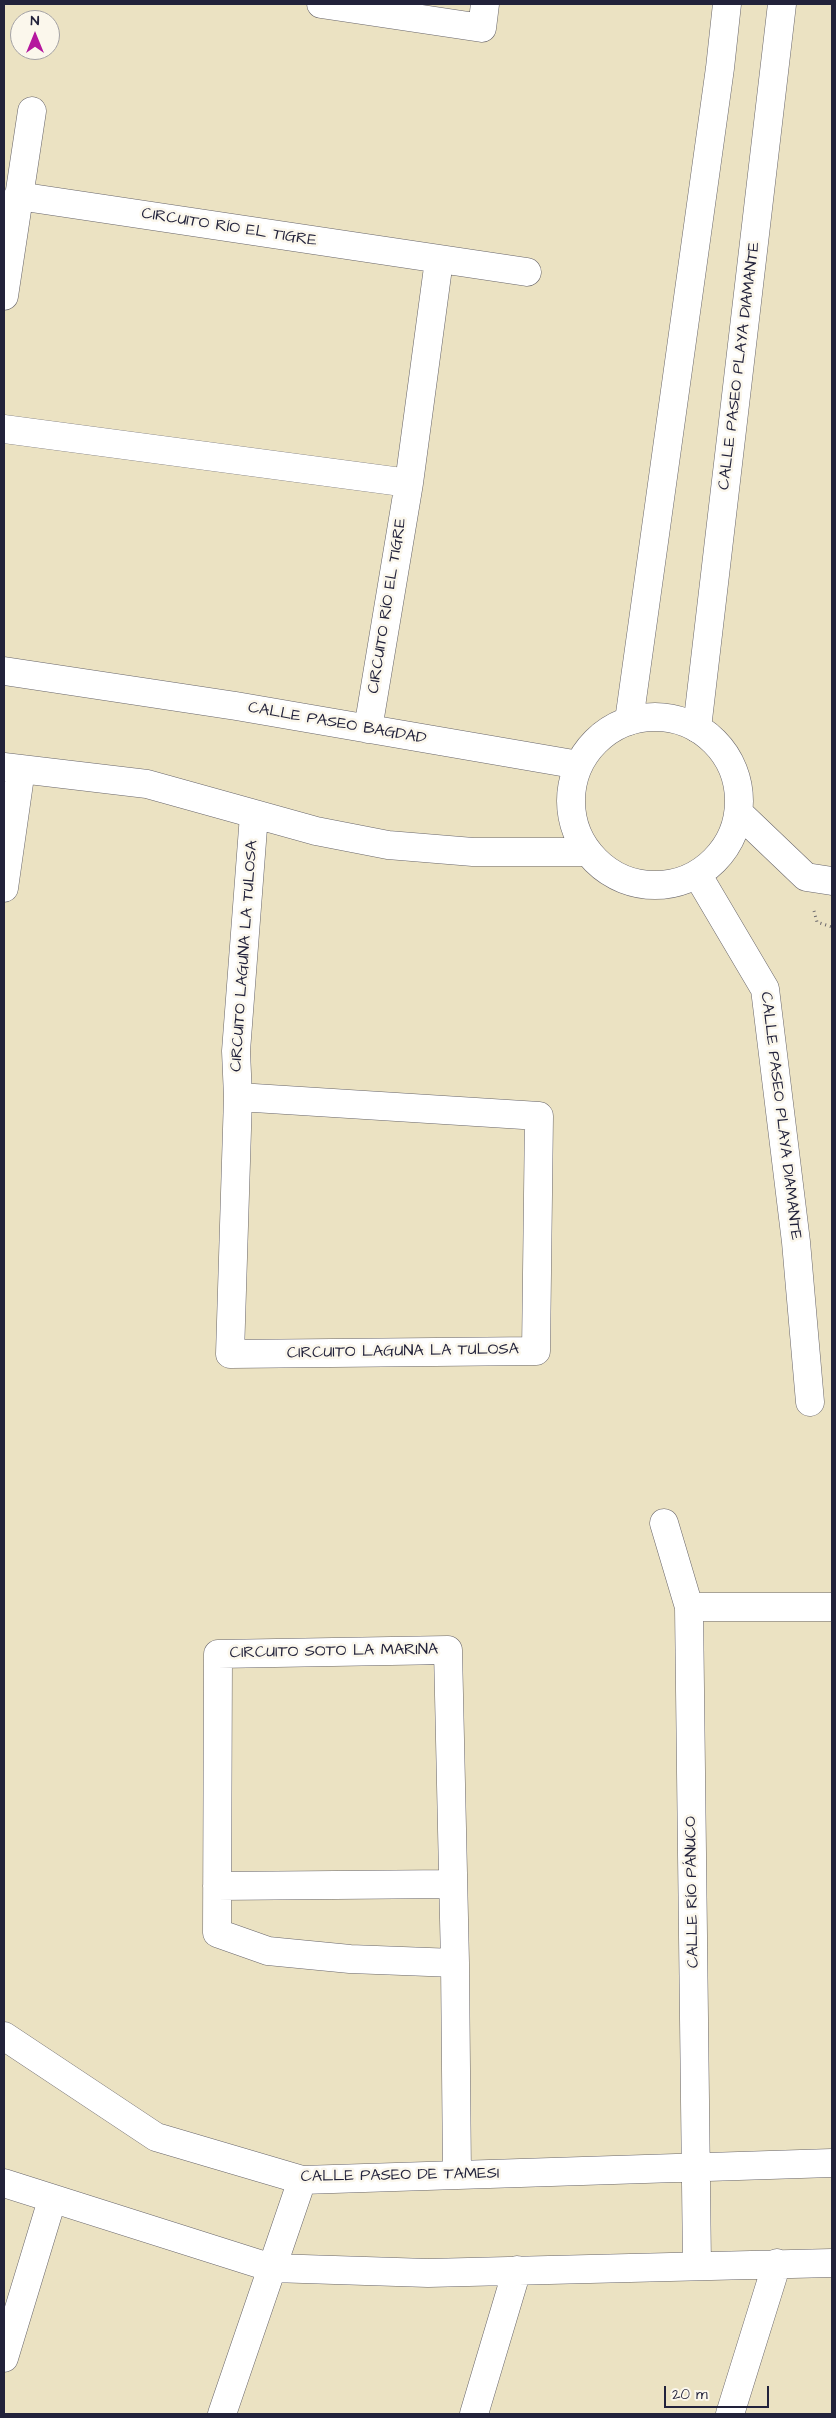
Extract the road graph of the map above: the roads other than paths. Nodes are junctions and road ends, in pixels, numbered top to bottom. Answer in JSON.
{"nodes":[{"id":1,"x":321,"y":4,"type":"edge"},
{"id":2,"x":485,"y":4,"type":"edge"},
{"id":3,"x":727,"y":4,"type":"edge"},
{"id":4,"x":782,"y":4,"type":"edge"},
{"id":5,"x":32,"y":111,"type":"dead end"},
{"id":6,"x":18,"y":196,"type":"junction"},
{"id":7,"x":439,"y":260,"type":"junction"},
{"id":8,"x":527,"y":272,"type":"dead end"},
{"id":9,"x":4,"y":296,"type":"edge"},
{"id":10,"x":4,"y":429,"type":"edge"},
{"id":11,"x":408,"y":482,"type":"junction"},
{"id":12,"x":4,"y":671,"type":"edge"},
{"id":13,"x":629,"y":721,"type":"junction"},
{"id":14,"x":697,"y":728,"type":"junction"},
{"id":15,"x":368,"y":729,"type":"junction"},
{"id":16,"x":12,"y":768,"type":"edge"},
{"id":17,"x":576,"y":776,"type":"junction"},
{"id":18,"x":254,"y":815,"type":"junction"},
{"id":19,"x":737,"y":819,"type":"junction"},
{"id":20,"x":583,"y":842,"type":"junction"},
{"id":21,"x":707,"y":866,"type":"junction"},
{"id":22,"x":832,"y":881,"type":"edge"},
{"id":23,"x":4,"y":888,"type":"edge"},
{"id":24,"x":238,"y":1097,"type":"junction"},
{"id":25,"x":810,"y":1402,"type":"dead end"},
{"id":26,"x":664,"y":1523,"type":"dead end"},
{"id":27,"x":689,"y":1607,"type":"junction"},
{"id":28,"x":832,"y":1607,"type":"edge"},
{"id":29,"x":453,"y":1884,"type":"junction"},
{"id":30,"x":217,"y":1886,"type":"junction"},
{"id":31,"x":454,"y":1963,"type":"junction"},
{"id":32,"x":4,"y":2036,"type":"edge"},
{"id":33,"x":832,"y":2163,"type":"edge"},
{"id":34,"x":697,"y":2167,"type":"junction"},
{"id":35,"x":457,"y":2175,"type":"junction"},
{"id":36,"x":302,"y":2180,"type":"junction"},
{"id":37,"x":4,"y":2183,"type":"edge"},
{"id":38,"x":52,"y":2200,"type":"junction"},
{"id":39,"x":777,"y":2264,"type":"junction"},
{"id":40,"x":832,"y":2264,"type":"edge"},
{"id":41,"x":697,"y":2265,"type":"junction"},
{"id":42,"x":272,"y":2268,"type":"junction"},
{"id":43,"x":517,"y":2270,"type":"junction"},
{"id":44,"x":4,"y":2358,"type":"edge"},
{"id":45,"x":222,"y":2414,"type":"edge"},
{"id":46,"x":474,"y":2414,"type":"edge"},
{"id":47,"x":730,"y":2414,"type":"edge"}],
"edges":[{"from":1,"to":2,"type":"street"},
{"from":3,"to":13,"type":"street"},
{"from":4,"to":14,"type":"street","name":"CALLE PASEO PLAYA DIAMANTE"},
{"from":5,"to":6,"type":"street"},
{"from":6,"to":7,"type":"street","name":"CIRCUITO RÍO EL TIGRE"},
{"from":6,"to":9,"type":"street"},
{"from":7,"to":8,"type":"street","name":"CIRCUITO RÍO EL TIGRE"},
{"from":7,"to":11,"type":"street","name":"CIRCUITO RÍO EL TIGRE"},
{"from":10,"to":11,"type":"street"},
{"from":11,"to":15,"type":"street","name":"CIRCUITO RÍO EL TIGRE"},
{"from":12,"to":15,"type":"street","name":"CALLE PASEO BAGDAD"},
{"from":13,"to":14,"type":"street"},
{"from":13,"to":17,"type":"street"},
{"from":14,"to":19,"type":"street"},
{"from":15,"to":17,"type":"street","name":"CALLE PASEO BAGDAD"},
{"from":16,"to":18,"type":"street"},
{"from":16,"to":23,"type":"street"},
{"from":17,"to":20,"type":"street"},
{"from":18,"to":20,"type":"street"},
{"from":18,"to":24,"type":"street","name":"CIRCUITO LAGUNA LA TULOSA"},
{"from":19,"to":21,"type":"street"},
{"from":19,"to":22,"type":"street"},
{"from":20,"to":21,"type":"street"},
{"from":21,"to":25,"type":"street","name":"CALLE PASEO PLAYA DIAMANTE"},
{"from":24,"to":24,"type":"street","name":"CIRCUITO LAGUNA LA TULOSA"},
{"from":26,"to":27,"type":"street","name":"CALLE RÍO PÁNUCO"},
{"from":27,"to":28,"type":"street"},
{"from":27,"to":34,"type":"street","name":"CALLE RÍO PÁNUCO"},
{"from":29,"to":30,"type":"street"},
{"from":29,"to":30,"type":"street","name":"CIRCUITO SOTO LA MARINA"},
{"from":29,"to":31,"type":"street","name":"CIRCUITO SOTO LA MARINA"},
{"from":30,"to":31,"type":"street","name":"CIRCUITO SOTO LA MARINA"},
{"from":31,"to":35,"type":"street","name":"CIRCUITO SOTO LA MARINA"},
{"from":32,"to":36,"type":"street","name":"CALLE PASEO DE TAMESI"},
{"from":33,"to":34,"type":"street","name":"CALLE PASEO DE TAMESI"},
{"from":34,"to":35,"type":"street","name":"CALLE PASEO DE TAMESI"},
{"from":34,"to":41,"type":"street","name":"CALLE RÍO PÁNUCO"},
{"from":35,"to":36,"type":"street","name":"CALLE PASEO DE TAMESI"},
{"from":36,"to":42,"type":"street"},
{"from":37,"to":38,"type":"street"},
{"from":38,"to":42,"type":"street"},
{"from":38,"to":44,"type":"street"},
{"from":39,"to":40,"type":"street"},
{"from":39,"to":41,"type":"street"},
{"from":39,"to":47,"type":"street"},
{"from":41,"to":43,"type":"street"},
{"from":42,"to":43,"type":"street"},
{"from":42,"to":45,"type":"street"},
{"from":43,"to":46,"type":"street"}]}
